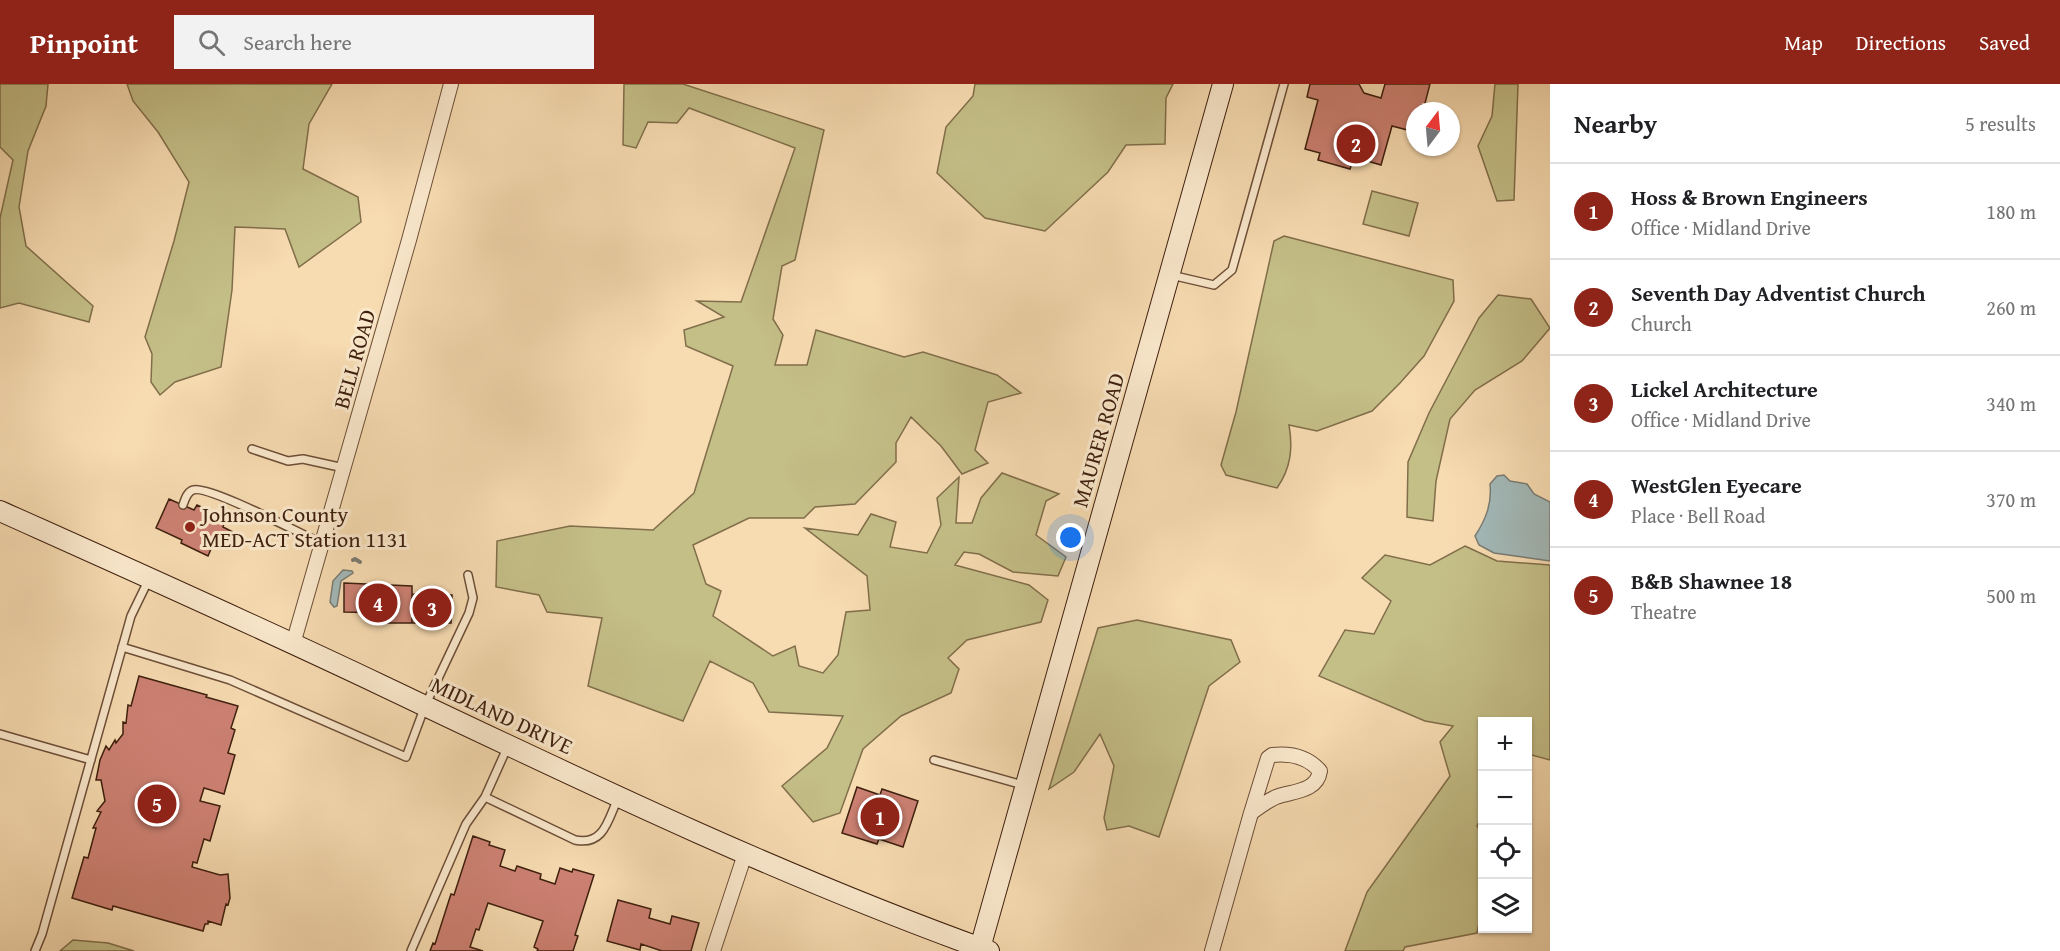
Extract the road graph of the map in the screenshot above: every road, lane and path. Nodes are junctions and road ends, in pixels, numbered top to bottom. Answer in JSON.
{"nodes":[{"id":1,"x":451,"y":84,"type":"edge"},
{"id":2,"x":1223,"y":84,"type":"edge"},
{"id":3,"x":1284,"y":84,"type":"edge"},
{"id":4,"x":1171,"y":275,"type":"junction"},
{"id":5,"x":252,"y":449,"type":"dead end"},
{"id":6,"x":344,"y":468,"type":"junction"},
{"id":7,"x":183,"y":505,"type":"dead end"},
{"id":8,"x":0,"y":511,"type":"edge"},
{"id":9,"x":323,"y":543,"type":"junction"},
{"id":10,"x":468,"y":575,"type":"dead end"},
{"id":11,"x":149,"y":578,"type":"junction"},
{"id":12,"x":293,"y":644,"type":"junction"},
{"id":13,"x":122,"y":647,"type":"junction"},
{"id":14,"x":425,"y":706,"type":"junction"},
{"id":15,"x":0,"y":734,"type":"edge"},
{"id":16,"x":509,"y":745,"type":"junction"},
{"id":17,"x":91,"y":760,"type":"junction"},
{"id":18,"x":934,"y":760,"type":"dead end"},
{"id":19,"x":1025,"y":786,"type":"junction"},
{"id":20,"x":484,"y":797,"type":"junction"},
{"id":21,"x":618,"y":797,"type":"junction"},
{"id":22,"x":1251,"y":813,"type":"junction"},
{"id":23,"x":745,"y":854,"type":"junction"},
{"id":24,"x":985,"y":949,"type":"edge"},
{"id":25,"x":35,"y":951,"type":"edge"},
{"id":26,"x":411,"y":951,"type":"edge"},
{"id":27,"x":713,"y":951,"type":"edge"},
{"id":28,"x":1212,"y":951,"type":"edge"}],
"edges":[{"from":1,"to":6,"type":"street","name":"BELL ROAD"},
{"from":2,"to":4,"type":"main road","name":"MAURER ROAD"},
{"from":3,"to":4,"type":"lane"},
{"from":4,"to":19,"type":"main road","name":"MAURER ROAD"},
{"from":5,"to":6,"type":"lane"},
{"from":6,"to":9,"type":"street","name":"BELL ROAD"},
{"from":7,"to":9,"type":"lane"},
{"from":8,"to":11,"type":"main road","name":"MIDLAND DRIVE"},
{"from":9,"to":12,"type":"street","name":"BELL ROAD"},
{"from":10,"to":14,"type":"lane"},
{"from":11,"to":12,"type":"main road","name":"MIDLAND DRIVE"},
{"from":11,"to":13,"type":"lane"},
{"from":12,"to":14,"type":"main road","name":"MIDLAND DRIVE"},
{"from":13,"to":14,"type":"lane"},
{"from":13,"to":17,"type":"lane"},
{"from":14,"to":16,"type":"main road","name":"MIDLAND DRIVE"},
{"from":15,"to":17,"type":"lane"},
{"from":16,"to":20,"type":"lane"},
{"from":16,"to":21,"type":"main road","name":"MIDLAND DRIVE"},
{"from":17,"to":25,"type":"lane"},
{"from":18,"to":19,"type":"lane"},
{"from":19,"to":24,"type":"main road","name":"MAURER ROAD"},
{"from":20,"to":21,"type":"lane"},
{"from":20,"to":26,"type":"lane"},
{"from":21,"to":23,"type":"main road","name":"MIDLAND DRIVE"},
{"from":22,"to":22,"type":"street"},
{"from":22,"to":28,"type":"street"},
{"from":23,"to":24,"type":"main road","name":"MIDLAND DRIVE"},
{"from":23,"to":27,"type":"street"}]}
